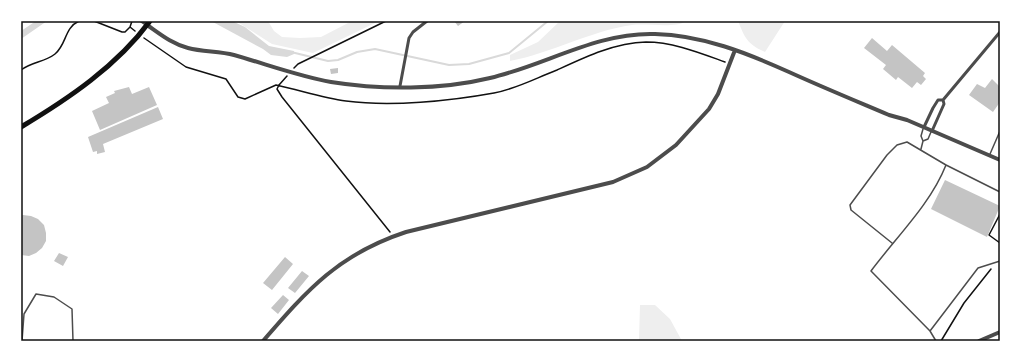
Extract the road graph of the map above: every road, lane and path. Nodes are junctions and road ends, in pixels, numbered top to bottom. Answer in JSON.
{"nodes":[{"id":1,"x":79,"y":21,"type":"edge"},
{"id":2,"x":94,"y":21,"type":"edge"},
{"id":3,"x":132,"y":21,"type":"edge"},
{"id":4,"x":141,"y":21,"type":"edge"},
{"id":5,"x":386,"y":21,"type":"edge"},
{"id":6,"x":427,"y":21,"type":"edge"},
{"id":7,"x":149,"y":23,"type":"edge"},
{"id":8,"x":1000,"y":32,"type":"edge"},
{"id":9,"x":148,"y":41,"type":"dead end"},
{"id":10,"x":735,"y":50,"type":"junction"},
{"id":11,"x":298,"y":64,"type":"dead end"},
{"id":12,"x":21,"y":70,"type":"edge"},
{"id":13,"x":281,"y":83,"type":"dead end"},
{"id":14,"x":278,"y":85,"type":"junction"},
{"id":15,"x":400,"y":86,"type":"junction"},
{"id":16,"x":943,"y":100,"type":"junction"},
{"id":17,"x":21,"y":127,"type":"edge"},
{"id":18,"x":924,"y":127,"type":"junction"},
{"id":19,"x":932,"y":131,"type":"junction"},
{"id":20,"x":1000,"y":131,"type":"edge"},
{"id":21,"x":923,"y":141,"type":"junction"},
{"id":22,"x":920,"y":149,"type":"junction"},
{"id":23,"x":989,"y":156,"type":"junction"},
{"id":24,"x":1000,"y":160,"type":"edge"},
{"id":25,"x":946,"y":165,"type":"junction"},
{"id":26,"x":1000,"y":192,"type":"edge"},
{"id":27,"x":1000,"y":214,"type":"edge"},
{"id":28,"x":389,"y":231,"type":"dead end"},
{"id":29,"x":892,"y":243,"type":"junction"},
{"id":30,"x":1000,"y":243,"type":"edge"},
{"id":31,"x":1000,"y":261,"type":"edge"},
{"id":32,"x":995,"y":262,"type":"junction"},
{"id":33,"x":930,"y":331,"type":"junction"},
{"id":34,"x":1000,"y":332,"type":"edge"},
{"id":35,"x":22,"y":341,"type":"edge"},
{"id":36,"x":73,"y":341,"type":"edge"},
{"id":37,"x":263,"y":341,"type":"edge"},
{"id":38,"x":936,"y":341,"type":"edge"},
{"id":39,"x":941,"y":341,"type":"edge"},
{"id":40,"x":979,"y":341,"type":"edge"}],
"edges":[{"from":1,"to":12,"type":"path"},
{"from":2,"to":3,"type":"path"},
{"from":4,"to":7,"type":"street"},
{"from":5,"to":11,"type":"path"},
{"from":6,"to":15,"type":"street"},
{"from":7,"to":15,"type":"street"},
{"from":7,"to":17,"type":"main road"},
{"from":8,"to":16,"type":"street"},
{"from":9,"to":14,"type":"path"},
{"from":10,"to":15,"type":"street"},
{"from":10,"to":18,"type":"street"},
{"from":10,"to":37,"type":"street"},
{"from":13,"to":14,"type":"path"},
{"from":14,"to":28,"type":"path"},
{"from":16,"to":18,"type":"street"},
{"from":16,"to":19,"type":"street"},
{"from":18,"to":19,"type":"street"},
{"from":18,"to":21,"type":"lane"},
{"from":19,"to":21,"type":"lane"},
{"from":19,"to":23,"type":"street"},
{"from":20,"to":23,"type":"lane"},
{"from":21,"to":22,"type":"lane"},
{"from":22,"to":25,"type":"lane"},
{"from":22,"to":29,"type":"lane"},
{"from":23,"to":24,"type":"street"},
{"from":25,"to":26,"type":"lane"},
{"from":25,"to":29,"type":"lane"},
{"from":27,"to":30,"type":"path"},
{"from":29,"to":33,"type":"lane"},
{"from":31,"to":32,"type":"lane"},
{"from":32,"to":33,"type":"lane"},
{"from":32,"to":39,"type":"path"},
{"from":33,"to":38,"type":"lane"},
{"from":34,"to":40,"type":"street"},
{"from":35,"to":36,"type":"lane"}]}
